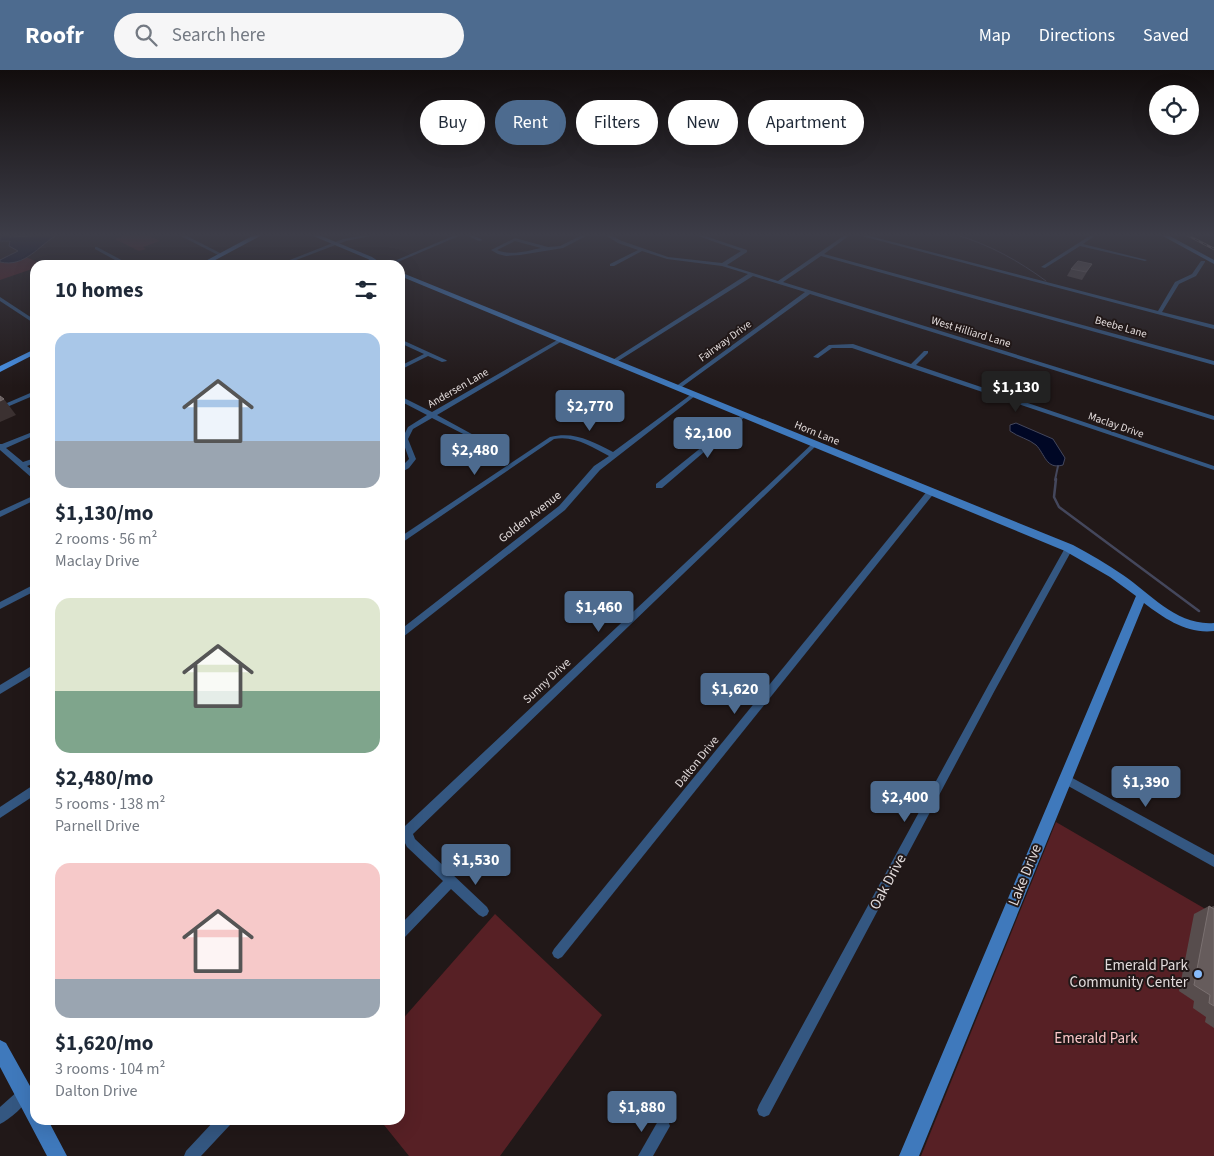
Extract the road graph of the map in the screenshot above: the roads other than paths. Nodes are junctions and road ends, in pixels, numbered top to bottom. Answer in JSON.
{"nodes":[{"id":1,"x":428,"y":286,"type":"edge"},
{"id":2,"x":734,"y":286,"type":"edge"},
{"id":3,"x":787,"y":286,"type":"edge"},
{"id":4,"x":935,"y":286,"type":"edge"},
{"id":5,"x":1054,"y":286,"type":"edge"},
{"id":6,"x":1175,"y":286,"type":"edge"},
{"id":7,"x":809,"y":292,"type":"junction"},
{"id":8,"x":0,"y":299,"type":"edge"},
{"id":9,"x":1159,"y":313,"type":"junction"},
{"id":10,"x":30,"y":319,"type":"edge"},
{"id":11,"x":1214,"y":328,"type":"edge"},
{"id":12,"x":561,"y":340,"type":"junction"},
{"id":13,"x":405,"y":343,"type":"edge"},
{"id":14,"x":926,"y":352,"type":"dead end"},
{"id":15,"x":30,"y":354,"type":"edge"},
{"id":16,"x":428,"y":354,"type":"junction"},
{"id":17,"x":816,"y":357,"type":"dead end"},
{"id":18,"x":444,"y":361,"type":"dead end"},
{"id":19,"x":613,"y":362,"type":"junction"},
{"id":20,"x":1214,"y":363,"type":"edge"},
{"id":21,"x":405,"y":366,"type":"edge"},
{"id":22,"x":912,"y":366,"type":"junction"},
{"id":23,"x":0,"y":369,"type":"edge"},
{"id":24,"x":677,"y":388,"type":"junction"},
{"id":25,"x":30,"y":395,"type":"edge"},
{"id":26,"x":693,"y":395,"type":"junction"},
{"id":27,"x":405,"y":401,"type":"edge"},
{"id":28,"x":0,"y":408,"type":"edge"},
{"id":29,"x":430,"y":415,"type":"junction"},
{"id":30,"x":744,"y":415,"type":"junction"},
{"id":31,"x":1214,"y":418,"type":"edge"},
{"id":32,"x":30,"y":435,"type":"edge"},
{"id":33,"x":560,"y":435,"type":"joint"},
{"id":34,"x":405,"y":439,"type":"edge"},
{"id":35,"x":405,"y":439,"type":"edge"},
{"id":36,"x":477,"y":439,"type":"dead end"},
{"id":37,"x":815,"y":444,"type":"junction"},
{"id":38,"x":1,"y":447,"type":"edge"},
{"id":39,"x":613,"y":455,"type":"junction"},
{"id":40,"x":30,"y":462,"type":"edge"},
{"id":41,"x":23,"y":465,"type":"junction"},
{"id":42,"x":405,"y":467,"type":"edge"},
{"id":43,"x":1214,"y":468,"type":"edge"},
{"id":44,"x":30,"y":471,"type":"edge"},
{"id":45,"x":659,"y":486,"type":"dead end"},
{"id":46,"x":931,"y":492,"type":"junction"},
{"id":47,"x":30,"y":499,"type":"edge"},
{"id":48,"x":0,"y":514,"type":"edge"},
{"id":49,"x":405,"y":537,"type":"edge"},
{"id":50,"x":1069,"y":548,"type":"junction"},
{"id":51,"x":30,"y":590,"type":"edge"},
{"id":52,"x":1142,"y":595,"type":"junction"},
{"id":53,"x":0,"y":606,"type":"edge"},
{"id":54,"x":1214,"y":627,"type":"edge"},
{"id":55,"x":405,"y":631,"type":"edge"},
{"id":56,"x":30,"y":671,"type":"edge"},
{"id":57,"x":0,"y":690,"type":"edge"},
{"id":58,"x":1065,"y":779,"type":"junction"},
{"id":59,"x":30,"y":792,"type":"edge"},
{"id":60,"x":0,"y":813,"type":"edge"},
{"id":61,"x":1214,"y":861,"type":"edge"},
{"id":62,"x":451,"y":881,"type":"junction"},
{"id":63,"x":483,"y":911,"type":"dead end"},
{"id":64,"x":405,"y":929,"type":"edge"},
{"id":65,"x":558,"y":954,"type":"dead end"},
{"id":66,"x":0,"y":1049,"type":"edge"},
{"id":67,"x":24,"y":1096,"type":"junction"},
{"id":68,"x":30,"y":1104,"type":"edge"},
{"id":69,"x":764,"y":1110,"type":"dead end"},
{"id":70,"x":0,"y":1117,"type":"edge"},
{"id":71,"x":44,"y":1125,"type":"edge"},
{"id":72,"x":220,"y":1125,"type":"edge"},
{"id":73,"x":663,"y":1126,"type":"dead end"},
{"id":74,"x":57,"y":1156,"type":"edge"},
{"id":75,"x":191,"y":1156,"type":"edge"},
{"id":76,"x":645,"y":1156,"type":"edge"},
{"id":77,"x":909,"y":1156,"type":"edge"}],
"edges":[{"from":1,"to":12,"type":"street","name":"Horn Lane"},
{"from":2,"to":19,"type":"street"},
{"from":3,"to":7,"type":"street","name":"West Hilliard Lane"},
{"from":4,"to":20,"type":"street","name":"Beebe Lane"},
{"from":5,"to":9,"type":"street"},
{"from":6,"to":9,"type":"street"},
{"from":7,"to":24,"type":"street","name":"Fairway Drive"},
{"from":7,"to":31,"type":"street","name":"West Hilliard Lane"},
{"from":8,"to":10,"type":"street"},
{"from":9,"to":11,"type":"street"},
{"from":12,"to":19,"type":"street","name":"Horn Lane"},
{"from":12,"to":29,"type":"street","name":"Andersen Lane"},
{"from":13,"to":16,"type":"street"},
{"from":14,"to":22,"type":"street"},
{"from":15,"to":23,"type":"main road"},
{"from":16,"to":18,"type":"street"},
{"from":16,"to":21,"type":"street"},
{"from":17,"to":22,"type":"street","name":"Maclay Drive"},
{"from":19,"to":24,"type":"street","name":"Horn Lane"},
{"from":22,"to":43,"type":"street","name":"Maclay Drive"},
{"from":24,"to":26,"type":"street","name":"Horn Lane"},
{"from":25,"to":28,"type":"street"},
{"from":26,"to":30,"type":"street","name":"Horn Lane"},
{"from":26,"to":39,"type":"street","name":"Golden Avenue"},
{"from":27,"to":29,"type":"street"},
{"from":29,"to":34,"type":"street","name":"Andersen Lane"},
{"from":29,"to":36,"type":"street"},
{"from":30,"to":37,"type":"street","name":"Horn Lane"},
{"from":30,"to":45,"type":"street"},
{"from":32,"to":38,"type":"street"},
{"from":33,"to":39,"type":"street"},
{"from":33,"to":49,"type":"street"},
{"from":35,"to":42,"type":"street","name":"Andersen Lane"},
{"from":37,"to":46,"type":"street","name":"Horn Lane"},
{"from":37,"to":62,"type":"street","name":"Sunny Drive"},
{"from":38,"to":41,"type":"street"},
{"from":39,"to":55,"type":"street","name":"Golden Avenue"},
{"from":40,"to":41,"type":"street"},
{"from":41,"to":44,"type":"street"},
{"from":46,"to":50,"type":"street","name":"Horn Lane"},
{"from":46,"to":65,"type":"street","name":"Dalton Drive"},
{"from":47,"to":48,"type":"street"},
{"from":50,"to":52,"type":"street","name":"Horn Lane"},
{"from":50,"to":69,"type":"street","name":"Oak Drive"},
{"from":51,"to":53,"type":"street"},
{"from":52,"to":54,"type":"street","name":"Horn Lane"},
{"from":52,"to":58,"type":"street","name":"Lake Drive"},
{"from":56,"to":57,"type":"street"},
{"from":58,"to":61,"type":"street"},
{"from":58,"to":77,"type":"street","name":"Lake Drive"},
{"from":59,"to":60,"type":"street"},
{"from":62,"to":63,"type":"street"},
{"from":62,"to":64,"type":"street"},
{"from":66,"to":67,"type":"street"},
{"from":67,"to":68,"type":"street"},
{"from":67,"to":70,"type":"street"},
{"from":71,"to":74,"type":"street"},
{"from":72,"to":75,"type":"street"},
{"from":73,"to":76,"type":"street"}]}
